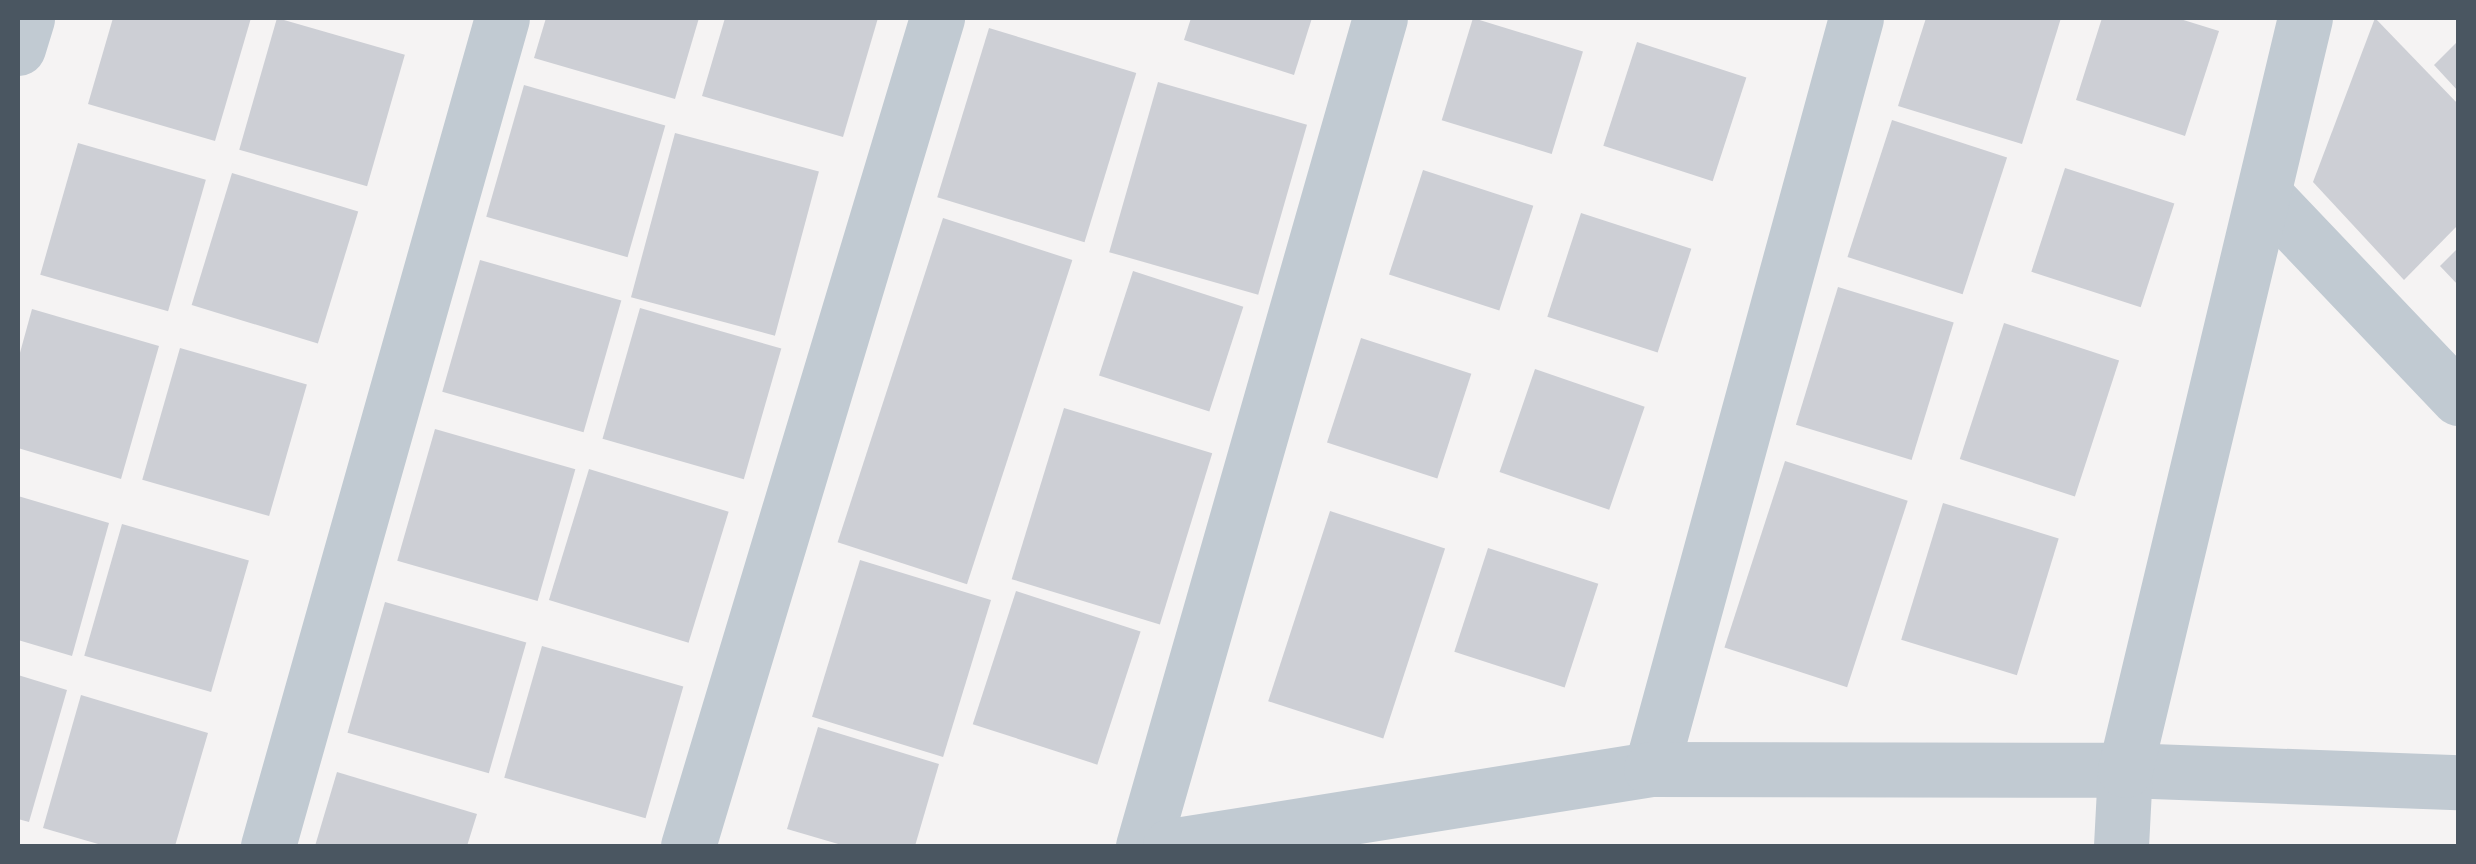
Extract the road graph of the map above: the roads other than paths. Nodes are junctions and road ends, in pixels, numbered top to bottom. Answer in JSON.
{"nodes":[{"id":1,"x":27,"y":18,"type":"edge"},
{"id":2,"x":502,"y":18,"type":"edge"},
{"id":3,"x":937,"y":18,"type":"edge"},
{"id":4,"x":1380,"y":18,"type":"edge"},
{"id":5,"x":1856,"y":18,"type":"edge"},
{"id":6,"x":2305,"y":18,"type":"edge"},
{"id":7,"x":18,"y":48,"type":"edge"},
{"id":8,"x":2264,"y":194,"type":"junction"},
{"id":9,"x":2458,"y":398,"type":"edge"},
{"id":10,"x":1651,"y":769,"type":"junction"},
{"id":11,"x":2125,"y":770,"type":"junction"},
{"id":12,"x":2458,"y":782,"type":"edge"},
{"id":13,"x":268,"y":846,"type":"edge"},
{"id":14,"x":688,"y":846,"type":"edge"},
{"id":15,"x":1143,"y":846,"type":"edge"},
{"id":16,"x":1170,"y":846,"type":"edge"},
{"id":17,"x":2120,"y":846,"type":"edge"}],
"edges":[{"from":1,"to":7,"type":"street"},
{"from":2,"to":13,"type":"street"},
{"from":3,"to":14,"type":"street"},
{"from":4,"to":15,"type":"street"},
{"from":5,"to":10,"type":"street"},
{"from":6,"to":8,"type":"street"},
{"from":8,"to":9,"type":"street"},
{"from":8,"to":11,"type":"street"},
{"from":10,"to":11,"type":"street"},
{"from":10,"to":16,"type":"street"},
{"from":11,"to":12,"type":"street"},
{"from":11,"to":17,"type":"street"}]}
